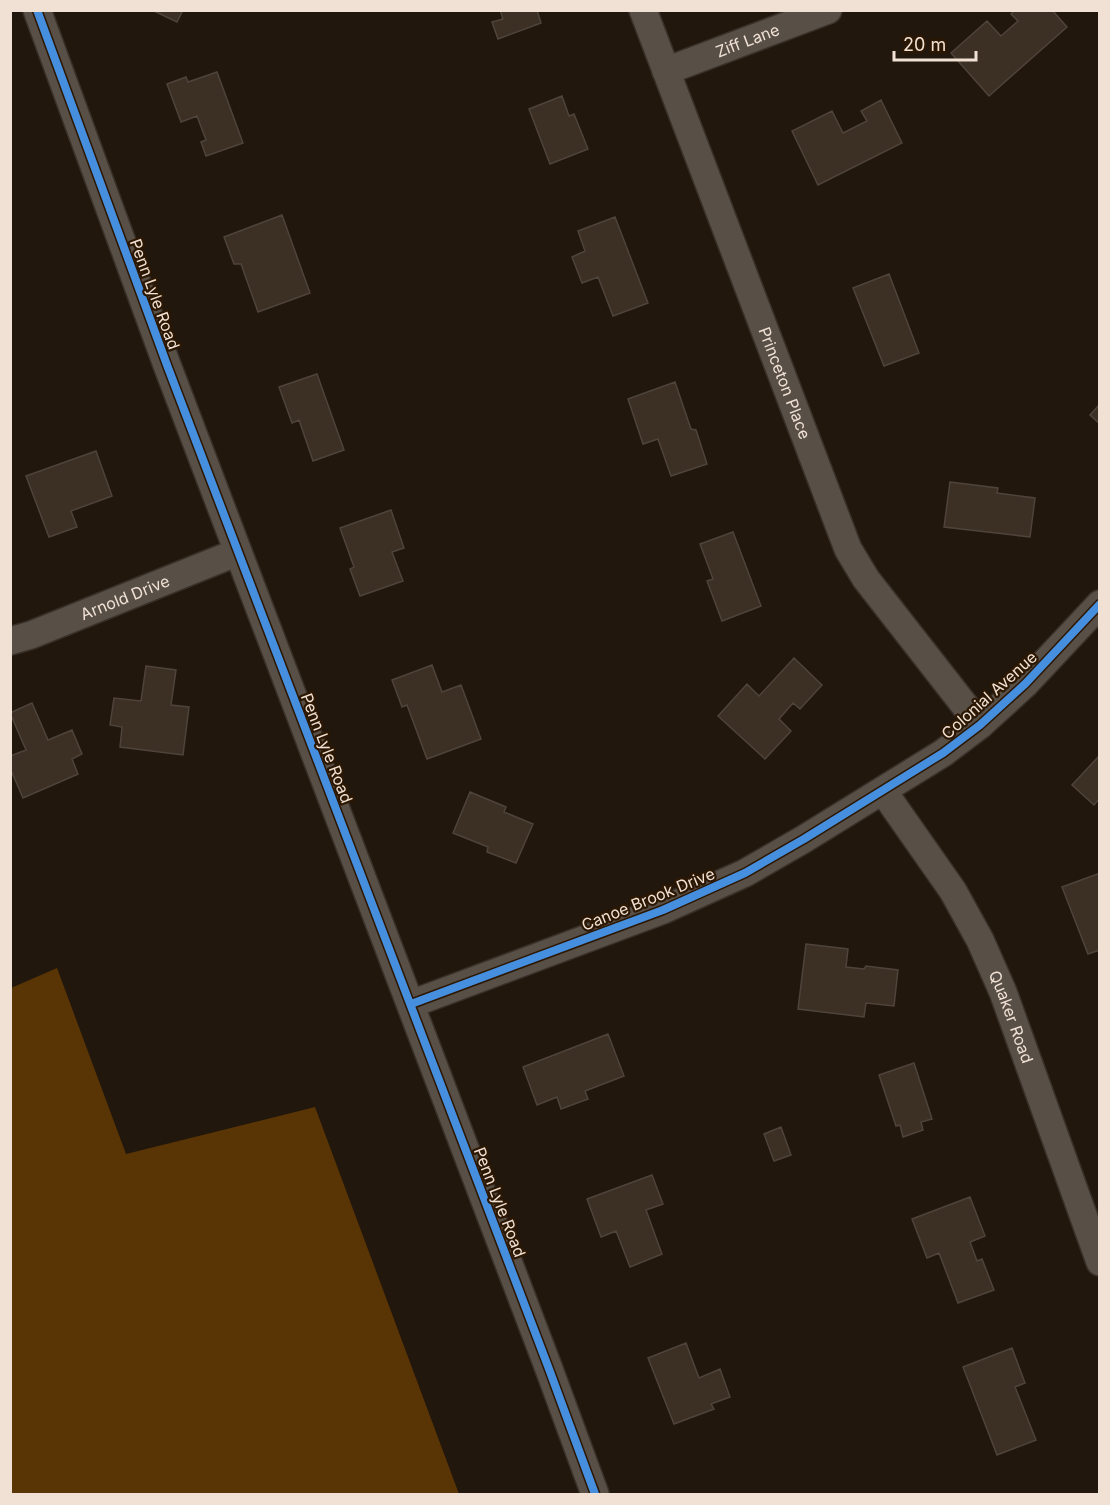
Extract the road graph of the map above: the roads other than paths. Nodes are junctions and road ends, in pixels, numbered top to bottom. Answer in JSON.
{"nodes":[{"id":1,"x":37,"y":10,"type":"edge"},
{"id":2,"x":643,"y":10,"type":"edge"},
{"id":3,"x":828,"y":10,"type":"edge"},
{"id":4,"x":666,"y":71,"type":"junction"},
{"id":5,"x":238,"y":552,"type":"junction"},
{"id":6,"x":1100,"y":604,"type":"edge"},
{"id":7,"x":10,"y":642,"type":"edge"},
{"id":8,"x":980,"y":725,"type":"junction"},
{"id":9,"x":883,"y":791,"type":"junction"},
{"id":10,"x":411,"y":1004,"type":"junction"},
{"id":11,"x":1100,"y":1262,"type":"edge"},
{"id":12,"x":595,"y":1494,"type":"edge"}],
"edges":[{"from":1,"to":5,"type":"street","name":"Penn Lyle Road"},
{"from":2,"to":4,"type":"street","name":"Princeton Place"},
{"from":3,"to":4,"type":"street","name":"Ziff Lane"},
{"from":4,"to":8,"type":"street","name":"Princeton Place"},
{"from":5,"to":7,"type":"street","name":"Arnold Drive"},
{"from":5,"to":10,"type":"street","name":"Penn Lyle Road"},
{"from":6,"to":8,"type":"street","name":"Colonial Avenue"},
{"from":8,"to":9,"type":"street","name":"Colonial Avenue"},
{"from":9,"to":10,"type":"street","name":"Canoe Brook Drive"},
{"from":9,"to":11,"type":"street","name":"Quaker Road"},
{"from":10,"to":12,"type":"street","name":"Penn Lyle Road"}]}
